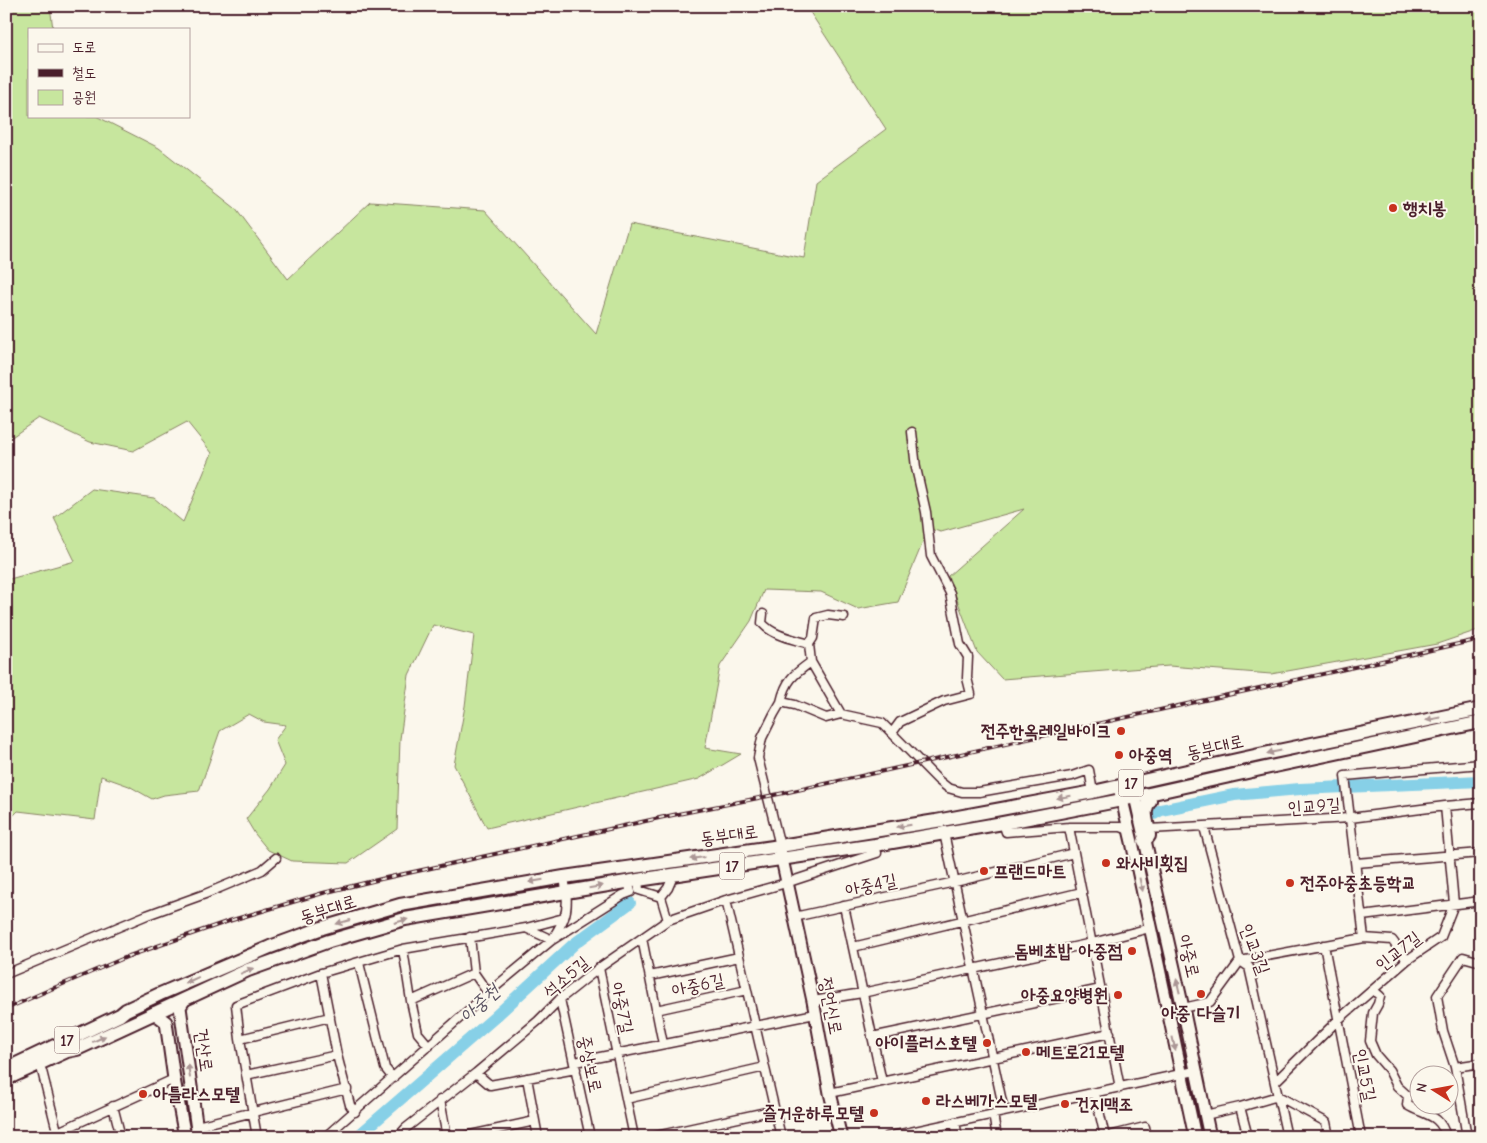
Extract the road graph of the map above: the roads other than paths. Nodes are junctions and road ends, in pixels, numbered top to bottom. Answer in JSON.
{"nodes":[{"id":1,"x":912,"y":432,"type":"dead end"},
{"id":2,"x":763,"y":614,"type":"dead end"},
{"id":3,"x":844,"y":617,"type":"dead end"},
{"id":4,"x":809,"y":644,"type":"junction"},
{"id":5,"x":811,"y":662,"type":"junction"},
{"id":6,"x":781,"y":702,"type":"junction"},
{"id":7,"x":1481,"y":709,"type":"edge"},
{"id":8,"x":841,"y":714,"type":"junction"},
{"id":9,"x":1481,"y":722,"type":"edge"},
{"id":10,"x":892,"y":734,"type":"junction"},
{"id":11,"x":1481,"y":764,"type":"edge"},
{"id":12,"x":1132,"y":783,"type":"junction"},
{"id":13,"x":1119,"y":787,"type":"junction"},
{"id":14,"x":1093,"y":792,"type":"junction"},
{"id":15,"x":1148,"y":794,"type":"junction"},
{"id":16,"x":1135,"y":797,"type":"junction"},
{"id":17,"x":1122,"y":800,"type":"junction"},
{"id":18,"x":1481,"y":803,"type":"edge"},
{"id":19,"x":1445,"y":806,"type":"junction"},
{"id":20,"x":1350,"y":814,"type":"junction"},
{"id":21,"x":1003,"y":823,"type":"junction"},
{"id":22,"x":1204,"y":827,"type":"junction"},
{"id":23,"x":1069,"y":828,"type":"junction"},
{"id":24,"x":1129,"y":830,"type":"junction"},
{"id":25,"x":944,"y":832,"type":"junction"},
{"id":26,"x":1147,"y":835,"type":"junction"},
{"id":27,"x":875,"y":845,"type":"junction"},
{"id":28,"x":780,"y":852,"type":"junction"},
{"id":29,"x":1481,"y":853,"type":"edge"},
{"id":30,"x":1074,"y":854,"type":"junction"},
{"id":31,"x":1450,"y":854,"type":"junction"},
{"id":32,"x":276,"y":858,"type":"dead end"},
{"id":33,"x":1356,"y":863,"type":"junction"},
{"id":34,"x":674,"y":874,"type":"junction"},
{"id":35,"x":564,"y":877,"type":"junction"},
{"id":36,"x":955,"y":882,"type":"junction"},
{"id":37,"x":786,"y":883,"type":"junction"},
{"id":38,"x":634,"y":886,"type":"junction"},
{"id":39,"x":566,"y":892,"type":"junction"},
{"id":40,"x":1082,"y":892,"type":"junction"},
{"id":41,"x":661,"y":898,"type":"junction"},
{"id":42,"x":726,"y":900,"type":"junction"},
{"id":43,"x":1481,"y":901,"type":"edge"},
{"id":44,"x":1454,"y":904,"type":"junction"},
{"id":45,"x":844,"y":906,"type":"junction"},
{"id":46,"x":1362,"y":916,"type":"junction"},
{"id":47,"x":794,"y":917,"type":"junction"},
{"id":48,"x":564,"y":918,"type":"junction"},
{"id":49,"x":668,"y":920,"type":"junction"},
{"id":50,"x":963,"y":920,"type":"junction"},
{"id":51,"x":526,"y":928,"type":"junction"},
{"id":52,"x":1150,"y":928,"type":"junction"},
{"id":53,"x":470,"y":937,"type":"junction"},
{"id":54,"x":642,"y":938,"type":"junction"},
{"id":55,"x":1364,"y":938,"type":"junction"},
{"id":56,"x":552,"y":940,"type":"junction"},
{"id":57,"x":1092,"y":943,"type":"junction"},
{"id":58,"x":1324,"y":945,"type":"junction"},
{"id":59,"x":852,"y":947,"type":"junction"},
{"id":60,"x":403,"y":949,"type":"junction"},
{"id":61,"x":739,"y":957,"type":"junction"},
{"id":62,"x":1408,"y":960,"type":"junction"},
{"id":63,"x":1240,"y":961,"type":"junction"},
{"id":64,"x":1481,"y":962,"type":"edge"},
{"id":65,"x":359,"y":963,"type":"junction"},
{"id":66,"x":599,"y":968,"type":"junction"},
{"id":67,"x":973,"y":968,"type":"junction"},
{"id":68,"x":474,"y":972,"type":"junction"},
{"id":69,"x":321,"y":973,"type":"junction"},
{"id":70,"x":6,"y":974,"type":"edge"},
{"id":71,"x":650,"y":976,"type":"junction"},
{"id":72,"x":1101,"y":989,"type":"junction"},
{"id":73,"x":747,"y":990,"type":"junction"},
{"id":74,"x":1373,"y":990,"type":"junction"},
{"id":75,"x":862,"y":992,"type":"junction"},
{"id":76,"x":488,"y":993,"type":"junction"},
{"id":77,"x":185,"y":999,"type":"junction"},
{"id":78,"x":560,"y":999,"type":"junction"},
{"id":79,"x":411,"y":1001,"type":"junction"},
{"id":80,"x":813,"y":1001,"type":"junction"},
{"id":81,"x":1183,"y":1008,"type":"junction"},
{"id":82,"x":126,"y":1010,"type":"junction"},
{"id":83,"x":656,"y":1010,"type":"junction"},
{"id":84,"x":154,"y":1013,"type":"junction"},
{"id":85,"x":815,"y":1014,"type":"junction"},
{"id":86,"x":983,"y":1014,"type":"junction"},
{"id":87,"x":330,"y":1017,"type":"junction"},
{"id":88,"x":1338,"y":1020,"type":"junction"},
{"id":89,"x":755,"y":1025,"type":"junction"},
{"id":90,"x":1110,"y":1033,"type":"junction"},
{"id":91,"x":872,"y":1038,"type":"junction"},
{"id":92,"x":240,"y":1039,"type":"junction"},
{"id":93,"x":663,"y":1044,"type":"junction"},
{"id":94,"x":429,"y":1046,"type":"junction"},
{"id":95,"x":77,"y":1049,"type":"junction"},
{"id":96,"x":337,"y":1054,"type":"junction"},
{"id":97,"x":617,"y":1054,"type":"junction"},
{"id":98,"x":992,"y":1058,"type":"junction"},
{"id":99,"x":6,"y":1062,"type":"edge"},
{"id":100,"x":1481,"y":1063,"type":"edge"},
{"id":101,"x":575,"y":1066,"type":"junction"},
{"id":102,"x":1455,"y":1066,"type":"joint"},
{"id":103,"x":764,"y":1067,"type":"junction"},
{"id":104,"x":6,"y":1069,"type":"edge"},
{"id":105,"x":42,"y":1071,"type":"junction"},
{"id":106,"x":1195,"y":1071,"type":"junction"},
{"id":107,"x":476,"y":1073,"type":"junction"},
{"id":108,"x":1181,"y":1074,"type":"junction"},
{"id":109,"x":246,"y":1075,"type":"junction"},
{"id":110,"x":393,"y":1078,"type":"junction"},
{"id":111,"x":527,"y":1078,"type":"junction"},
{"id":112,"x":6,"y":1079,"type":"edge"},
{"id":113,"x":174,"y":1079,"type":"junction"},
{"id":114,"x":882,"y":1082,"type":"junction"},
{"id":115,"x":1275,"y":1082,"type":"junction"},
{"id":116,"x":6,"y":1087,"type":"edge"},
{"id":117,"x":1120,"y":1088,"type":"junction"},
{"id":118,"x":347,"y":1089,"type":"junction"},
{"id":119,"x":830,"y":1093,"type":"junction"},
{"id":120,"x":1095,"y":1093,"type":"junction"},
{"id":121,"x":1278,"y":1096,"type":"junction"},
{"id":122,"x":1460,"y":1096,"type":"edge"},
{"id":123,"x":626,"y":1099,"type":"junction"},
{"id":124,"x":440,"y":1100,"type":"junction"},
{"id":125,"x":113,"y":1106,"type":"junction"},
{"id":126,"x":1240,"y":1107,"type":"junction"},
{"id":127,"x":775,"y":1110,"type":"junction"},
{"id":128,"x":354,"y":1112,"type":"junction"},
{"id":129,"x":1004,"y":1112,"type":"junction"},
{"id":130,"x":252,"y":1113,"type":"junction"},
{"id":131,"x":993,"y":1114,"type":"junction"},
{"id":132,"x":1205,"y":1115,"type":"junction"},
{"id":133,"x":535,"y":1121,"type":"junction"},
{"id":134,"x":955,"y":1122,"type":"junction"},
{"id":135,"x":406,"y":1128,"type":"junction"},
{"id":136,"x":198,"y":1132,"type":"edge"},
{"id":137,"x":57,"y":1134,"type":"edge"},
{"id":138,"x":47,"y":1137,"type":"edge"},
{"id":139,"x":121,"y":1137,"type":"edge"},
{"id":140,"x":185,"y":1137,"type":"edge"},
{"id":141,"x":257,"y":1137,"type":"edge"},
{"id":142,"x":325,"y":1137,"type":"edge"},
{"id":143,"x":398,"y":1137,"type":"edge"},
{"id":144,"x":408,"y":1137,"type":"edge"},
{"id":145,"x":447,"y":1137,"type":"edge"},
{"id":146,"x":461,"y":1137,"type":"edge"},
{"id":147,"x":538,"y":1137,"type":"edge"},
{"id":148,"x":590,"y":1137,"type":"edge"},
{"id":149,"x":634,"y":1137,"type":"edge"},
{"id":150,"x":651,"y":1137,"type":"edge"},
{"id":151,"x":781,"y":1137,"type":"edge"},
{"id":152,"x":841,"y":1137,"type":"edge"},
{"id":153,"x":887,"y":1137,"type":"edge"},
{"id":154,"x":958,"y":1137,"type":"edge"},
{"id":155,"x":997,"y":1137,"type":"edge"},
{"id":156,"x":1105,"y":1137,"type":"edge"},
{"id":157,"x":1147,"y":1137,"type":"edge"},
{"id":158,"x":1195,"y":1137,"type":"edge"},
{"id":159,"x":1210,"y":1137,"type":"edge"},
{"id":160,"x":1248,"y":1137,"type":"edge"},
{"id":161,"x":1287,"y":1137,"type":"edge"},
{"id":162,"x":1329,"y":1137,"type":"edge"},
{"id":163,"x":1361,"y":1137,"type":"edge"},
{"id":164,"x":1446,"y":1137,"type":"edge"},
{"id":165,"x":1467,"y":1137,"type":"edge"}],
"edges":[{"from":1,"to":10,"type":"street"},
{"from":2,"to":4,"type":"street"},
{"from":3,"to":4,"type":"street"},
{"from":4,"to":5,"type":"street"},
{"from":5,"to":6,"type":"street"},
{"from":5,"to":8,"type":"street"},
{"from":6,"to":8,"type":"street"},
{"from":6,"to":28,"type":"street"},
{"from":7,"to":12,"type":"main road","name":"동부대로","number":"17","one_way":true},
{"from":8,"to":10,"type":"street"},
{"from":9,"to":15,"type":"main road","name":"동부대로","number":"17"},
{"from":10,"to":14,"type":"street"},
{"from":11,"to":20,"type":"street"},
{"from":12,"to":13,"type":"main road","name":"동부대로","number":"17"},
{"from":12,"to":16,"type":"street","name":"아중로"},
{"from":13,"to":14,"type":"main road","name":"동부대로","number":"17"},
{"from":13,"to":17,"type":"street","name":"아중로"},
{"from":14,"to":28,"type":"main road","name":"동부대로","number":"17","one_way":true},
{"from":15,"to":16,"type":"main road","name":"동부대로","number":"17"},
{"from":15,"to":26,"type":"main road"},
{"from":16,"to":17,"type":"main road","name":"동부대로","number":"17"},
{"from":16,"to":26,"type":"street","name":"아중로"},
{"from":17,"to":21,"type":"main road","name":"동부대로","number":"17"},
{"from":17,"to":24,"type":"street","name":"아중로"},
{"from":18,"to":19,"type":"street","name":"인교9길"},
{"from":19,"to":20,"type":"street","name":"인교9길"},
{"from":19,"to":31,"type":"street"},
{"from":20,"to":22,"type":"street","name":"인교9길"},
{"from":20,"to":33,"type":"street"},
{"from":21,"to":23,"type":"street"},
{"from":21,"to":25,"type":"main road","name":"동부대로","number":"17"},
{"from":22,"to":26,"type":"street","name":"인교9길"},
{"from":22,"to":63,"type":"street","name":"인교3길"},
{"from":23,"to":24,"type":"street"},
{"from":23,"to":30,"type":"street"},
{"from":24,"to":52,"type":"street","name":"아중로","one_way":true},
{"from":25,"to":27,"type":"main road","name":"동부대로","number":"17"},
{"from":25,"to":36,"type":"street"},
{"from":81,"to":26,"type":"street","name":"아중로","one_way":true},
{"from":27,"to":28,"type":"main road","name":"동부대로","number":"17"},
{"from":27,"to":37,"type":"street","name":"석소5길"},
{"from":28,"to":34,"type":"main road","name":"동부대로","number":"17"},
{"from":28,"to":35,"type":"main road","name":"동부대로","number":"17","one_way":true},
{"from":28,"to":37,"type":"street","name":"정언신로"},
{"from":29,"to":31,"type":"street"},
{"from":30,"to":36,"type":"street","name":"아중4길"},
{"from":30,"to":40,"type":"street"},
{"from":31,"to":33,"type":"street"},
{"from":31,"to":44,"type":"street"},
{"from":32,"to":70,"type":"street"},
{"from":33,"to":46,"type":"street"},
{"from":34,"to":38,"type":"main road","name":"동부대로","number":"17"},
{"from":34,"to":41,"type":"street"},
{"from":35,"to":39,"type":"street"},
{"from":35,"to":82,"type":"main road","name":"동부대로","number":"17","one_way":true},
{"from":36,"to":45,"type":"street","name":"아중4길"},
{"from":36,"to":50,"type":"street"},
{"from":37,"to":42,"type":"street","name":"석소5길"},
{"from":37,"to":47,"type":"street","name":"정언신로"},
{"from":39,"to":38,"type":"main road","name":"동부대로","number":"17","one_way":true},
{"from":38,"to":41,"type":"street"},
{"from":38,"to":56,"type":"street"},
{"from":39,"to":48,"type":"street"},
{"from":77,"to":39,"type":"main road","name":"동부대로","number":"17","one_way":true},
{"from":40,"to":50,"type":"street"},
{"from":40,"to":57,"type":"street"},
{"from":41,"to":49,"type":"street"},
{"from":42,"to":49,"type":"street","name":"석소5길"},
{"from":42,"to":61,"type":"street","name":"아중6길"},
{"from":43,"to":44,"type":"street"},
{"from":44,"to":46,"type":"street"},
{"from":44,"to":62,"type":"street","name":"인교7길"},
{"from":45,"to":47,"type":"street","name":"아중4길"},
{"from":45,"to":59,"type":"street"},
{"from":46,"to":55,"type":"street"},
{"from":47,"to":80,"type":"street","name":"정언신로"},
{"from":48,"to":51,"type":"street"},
{"from":48,"to":56,"type":"street"},
{"from":49,"to":54,"type":"street","name":"석소5길"},
{"from":50,"to":59,"type":"street"},
{"from":50,"to":67,"type":"street"},
{"from":51,"to":53,"type":"street"},
{"from":51,"to":56,"type":"street"},
{"from":52,"to":57,"type":"street","name":"아중로"},
{"from":52,"to":108,"type":"street","name":"아중로","one_way":true},
{"from":53,"to":60,"type":"street"},
{"from":53,"to":68,"type":"street"},
{"from":54,"to":66,"type":"street","name":"석소5길"},
{"from":54,"to":71,"type":"street"},
{"from":55,"to":58,"type":"street"},
{"from":55,"to":62,"type":"street"},
{"from":56,"to":76,"type":"street"},
{"from":57,"to":67,"type":"street","name":"아중로"},
{"from":57,"to":72,"type":"street"},
{"from":58,"to":63,"type":"street"},
{"from":58,"to":88,"type":"street","name":"인교5길"},
{"from":59,"to":75,"type":"street"},
{"from":60,"to":65,"type":"street"},
{"from":60,"to":79,"type":"street"},
{"from":61,"to":71,"type":"street","name":"아중6길"},
{"from":61,"to":73,"type":"street","name":"아중6길"},
{"from":62,"to":74,"type":"street","name":"인교7길"},
{"from":63,"to":81,"type":"street"},
{"from":63,"to":115,"type":"street","name":"인교3길"},
{"from":64,"to":102,"type":"street"},
{"from":65,"to":69,"type":"street"},
{"from":65,"to":110,"type":"street"},
{"from":66,"to":78,"type":"street","name":"석소5길"},
{"from":66,"to":97,"type":"street","name":"아중7길"},
{"from":67,"to":75,"type":"street"},
{"from":67,"to":86,"type":"street"},
{"from":68,"to":76,"type":"street"},
{"from":68,"to":79,"type":"street"},
{"from":69,"to":87,"type":"street"},
{"from":69,"to":92,"type":"street"},
{"from":71,"to":83,"type":"street"},
{"from":72,"to":86,"type":"street"},
{"from":72,"to":90,"type":"street"},
{"from":73,"to":83,"type":"street","name":"아중6길"},
{"from":73,"to":89,"type":"street","name":"아중6길"},
{"from":74,"to":88,"type":"street"},
{"from":74,"to":164,"type":"street","name":"인교7길"},
{"from":75,"to":80,"type":"street"},
{"from":75,"to":91,"type":"street"},
{"from":76,"to":94,"type":"street"},
{"from":77,"to":84,"type":"main road","name":"동부대로","number":"17"},
{"from":136,"to":77,"type":"street","name":"건산로","one_way":true},
{"from":78,"to":101,"type":"street","name":"중상보로"},
{"from":78,"to":107,"type":"street","name":"석소5길"},
{"from":79,"to":94,"type":"street"},
{"from":80,"to":85,"type":"street","name":"정언신로"},
{"from":81,"to":106,"type":"street","name":"아중로"},
{"from":82,"to":99,"type":"main road"},
{"from":82,"to":104,"type":"main road","name":"동부대로","number":"17"},
{"from":83,"to":93,"type":"street"},
{"from":95,"to":84,"type":"main road","name":"동부대로","number":"17","one_way":true},
{"from":84,"to":113,"type":"street","name":"건산로"},
{"from":85,"to":89,"type":"street"},
{"from":85,"to":119,"type":"street","name":"정언신로"},
{"from":86,"to":91,"type":"street"},
{"from":86,"to":98,"type":"street"},
{"from":87,"to":92,"type":"street"},
{"from":87,"to":96,"type":"street"},
{"from":88,"to":115,"type":"street"},
{"from":88,"to":163,"type":"street","name":"인교5길"},
{"from":89,"to":93,"type":"street","name":"아중7길"},
{"from":89,"to":103,"type":"street","name":"아중6길"},
{"from":90,"to":98,"type":"street"},
{"from":90,"to":117,"type":"street"},
{"from":91,"to":114,"type":"street"},
{"from":92,"to":109,"type":"street"},
{"from":93,"to":97,"type":"street","name":"아중7길"},
{"from":94,"to":110,"type":"street"},
{"from":95,"to":105,"type":"main road","name":"동부대로"},
{"from":95,"to":112,"type":"main road","name":"동부대로","number":"17"},
{"from":96,"to":109,"type":"street"},
{"from":96,"to":118,"type":"street"},
{"from":97,"to":101,"type":"street","name":"아중7길"},
{"from":97,"to":123,"type":"street","name":"아중7길"},
{"from":98,"to":114,"type":"street"},
{"from":98,"to":129,"type":"street"},
{"from":100,"to":102,"type":"street"},
{"from":101,"to":111,"type":"street","name":"아중7길"},
{"from":101,"to":148,"type":"street","name":"중상보로"},
{"from":103,"to":123,"type":"street"},
{"from":103,"to":127,"type":"street","name":"아중6길"},
{"from":105,"to":116,"type":"main road","name":"동부대로"},
{"from":105,"to":137,"type":"street"},
{"from":106,"to":108,"type":"street"},
{"from":106,"to":132,"type":"street","name":"아중로"},
{"from":107,"to":111,"type":"street","name":"아중7길"},
{"from":107,"to":124,"type":"street","name":"석소5길"},
{"from":108,"to":117,"type":"street"},
{"from":108,"to":158,"type":"street","name":"아중로"},
{"from":109,"to":130,"type":"street"},
{"from":110,"to":128,"type":"street"},
{"from":111,"to":133,"type":"street"},
{"from":113,"to":125,"type":"street"},
{"from":113,"to":140,"type":"street","name":"건산로"},
{"from":114,"to":119,"type":"street"},
{"from":115,"to":121,"type":"street","name":"인교3길"},
{"from":117,"to":120,"type":"street"},
{"from":118,"to":128,"type":"street"},
{"from":118,"to":130,"type":"street"},
{"from":119,"to":152,"type":"street","name":"정언신로"},
{"from":120,"to":129,"type":"street"},
{"from":120,"to":156,"type":"street"},
{"from":121,"to":126,"type":"street"},
{"from":121,"to":161,"type":"street","name":"인교3길"},
{"from":121,"to":162,"type":"street"},
{"from":122,"to":165,"type":"street"},
{"from":123,"to":149,"type":"street","name":"아중7길"},
{"from":124,"to":135,"type":"street","name":"석소5길"},
{"from":124,"to":145,"type":"street"},
{"from":125,"to":137,"type":"street"},
{"from":125,"to":139,"type":"street"},
{"from":126,"to":132,"type":"street"},
{"from":126,"to":160,"type":"street"},
{"from":127,"to":150,"type":"street"},
{"from":127,"to":151,"type":"street","name":"아중6길"},
{"from":128,"to":142,"type":"street"},
{"from":129,"to":131,"type":"street"},
{"from":130,"to":136,"type":"street"},
{"from":130,"to":141,"type":"street"},
{"from":131,"to":134,"type":"street"},
{"from":131,"to":155,"type":"street"},
{"from":132,"to":159,"type":"street","name":"아중로"},
{"from":133,"to":146,"type":"street"},
{"from":133,"to":147,"type":"street"},
{"from":134,"to":153,"type":"street"},
{"from":134,"to":154,"type":"street"},
{"from":135,"to":143,"type":"street","name":"석소5길"},
{"from":135,"to":144,"type":"street"},
{"from":137,"to":138,"type":"street"},
{"from":156,"to":157,"type":"street"}]}
